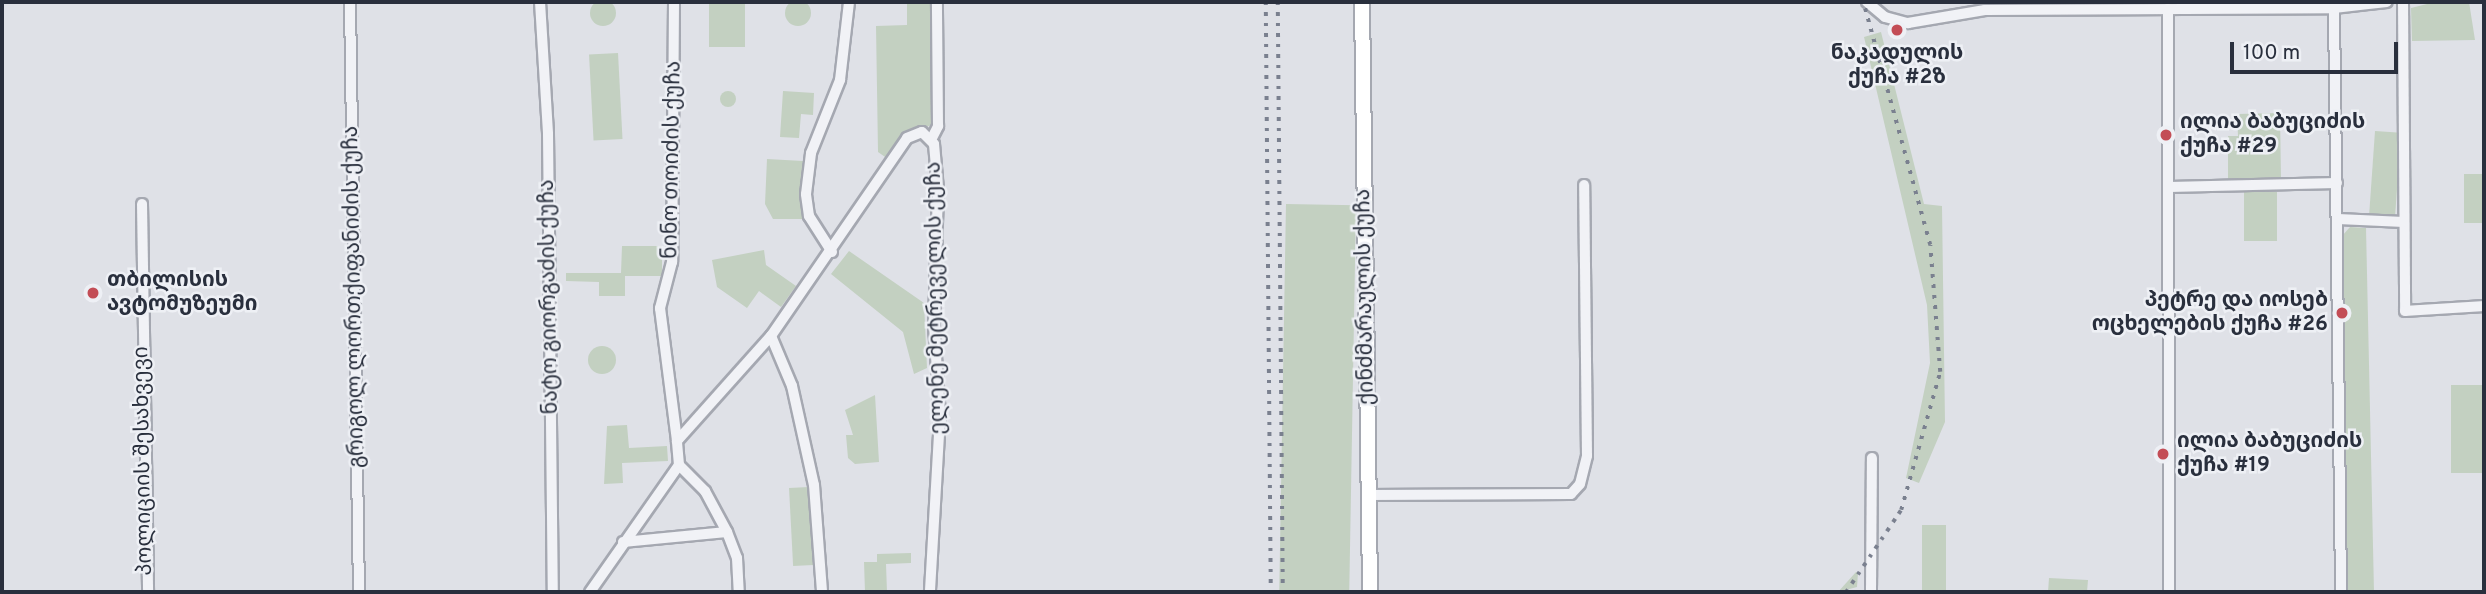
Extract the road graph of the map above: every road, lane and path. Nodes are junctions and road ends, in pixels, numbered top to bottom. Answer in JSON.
{"nodes":[{"id":1,"x":350,"y":2,"type":"edge"},
{"id":2,"x":540,"y":2,"type":"edge"},
{"id":3,"x":674,"y":2,"type":"edge"},
{"id":4,"x":849,"y":2,"type":"edge"},
{"id":5,"x":937,"y":2,"type":"edge"},
{"id":6,"x":1362,"y":2,"type":"edge"},
{"id":7,"x":1868,"y":2,"type":"edge"},
{"id":8,"x":2387,"y":2,"type":"edge"},
{"id":9,"x":2403,"y":2,"type":"edge"},
{"id":10,"x":2252,"y":5,"type":"edge"},
{"id":11,"x":2334,"y":8,"type":"junction"},
{"id":12,"x":2168,"y":9,"type":"junction"},
{"id":13,"x":931,"y":140,"type":"junction"},
{"id":14,"x":2337,"y":183,"type":"junction"},
{"id":15,"x":1584,"y":185,"type":"dead end"},
{"id":16,"x":2169,"y":187,"type":"junction"},
{"id":17,"x":142,"y":204,"type":"dead end"},
{"id":18,"x":2338,"y":219,"type":"junction"},
{"id":19,"x":2404,"y":222,"type":"junction"},
{"id":20,"x":832,"y":252,"type":"junction"},
{"id":21,"x":2484,"y":306,"type":"edge"},
{"id":22,"x":771,"y":336,"type":"junction"},
{"id":23,"x":677,"y":441,"type":"junction"},
{"id":24,"x":1872,"y":458,"type":"dead end"},
{"id":25,"x":679,"y":465,"type":"junction"},
{"id":26,"x":1368,"y":495,"type":"junction"},
{"id":27,"x":727,"y":532,"type":"junction"},
{"id":28,"x":623,"y":542,"type":"junction"},
{"id":29,"x":148,"y":592,"type":"edge"},
{"id":30,"x":359,"y":592,"type":"edge"},
{"id":31,"x":553,"y":592,"type":"edge"},
{"id":32,"x":590,"y":592,"type":"edge"},
{"id":33,"x":739,"y":592,"type":"edge"},
{"id":34,"x":822,"y":592,"type":"edge"},
{"id":35,"x":930,"y":592,"type":"edge"},
{"id":36,"x":1370,"y":592,"type":"edge"},
{"id":37,"x":1871,"y":592,"type":"edge"},
{"id":38,"x":2169,"y":592,"type":"edge"},
{"id":39,"x":2341,"y":592,"type":"edge"}],
"edges":[{"from":1,"to":30,"type":"street","name":"გრიგოლ ლორთქიფანიძის ქუჩა"},
{"from":2,"to":31,"type":"street","name":"ნატო გიორგაძის ქუჩა"},
{"from":3,"to":23,"type":"street","name":"ნინო თოიძის ქუჩა"},
{"from":4,"to":20,"type":"street"},
{"from":5,"to":13,"type":"street"},
{"from":6,"to":26,"type":"main road","name":"ქინძმარაულის ქუჩა"},
{"from":7,"to":12,"type":"street"},
{"from":8,"to":11,"type":"street"},
{"from":9,"to":19,"type":"street"},
{"from":10,"to":11,"type":"street"},
{"from":10,"to":12,"type":"street"},
{"from":11,"to":14,"type":"street"},
{"from":12,"to":16,"type":"street"},
{"from":13,"to":20,"type":"street","name":"ელენე მეტრეველის ქუჩა"},
{"from":13,"to":35,"type":"street","name":"ელენე მეტრეველის ქუჩა"},
{"from":14,"to":16,"type":"street"},
{"from":14,"to":18,"type":"street"},
{"from":15,"to":26,"type":"street"},
{"from":16,"to":38,"type":"street"},
{"from":17,"to":29,"type":"street","name":"პოლიციის შესახვევი"},
{"from":18,"to":19,"type":"street"},
{"from":18,"to":39,"type":"street"},
{"from":19,"to":21,"type":"street"},
{"from":20,"to":22,"type":"street"},
{"from":22,"to":23,"type":"street"},
{"from":22,"to":34,"type":"street"},
{"from":23,"to":25,"type":"street","name":"ნინო თოიძის ქუჩა"},
{"from":24,"to":37,"type":"street"},
{"from":25,"to":27,"type":"street"},
{"from":25,"to":28,"type":"street"},
{"from":26,"to":36,"type":"main road","name":"ქინძმარაულის ქუჩა"},
{"from":27,"to":28,"type":"street"},
{"from":27,"to":33,"type":"street"},
{"from":28,"to":32,"type":"street"}]}
